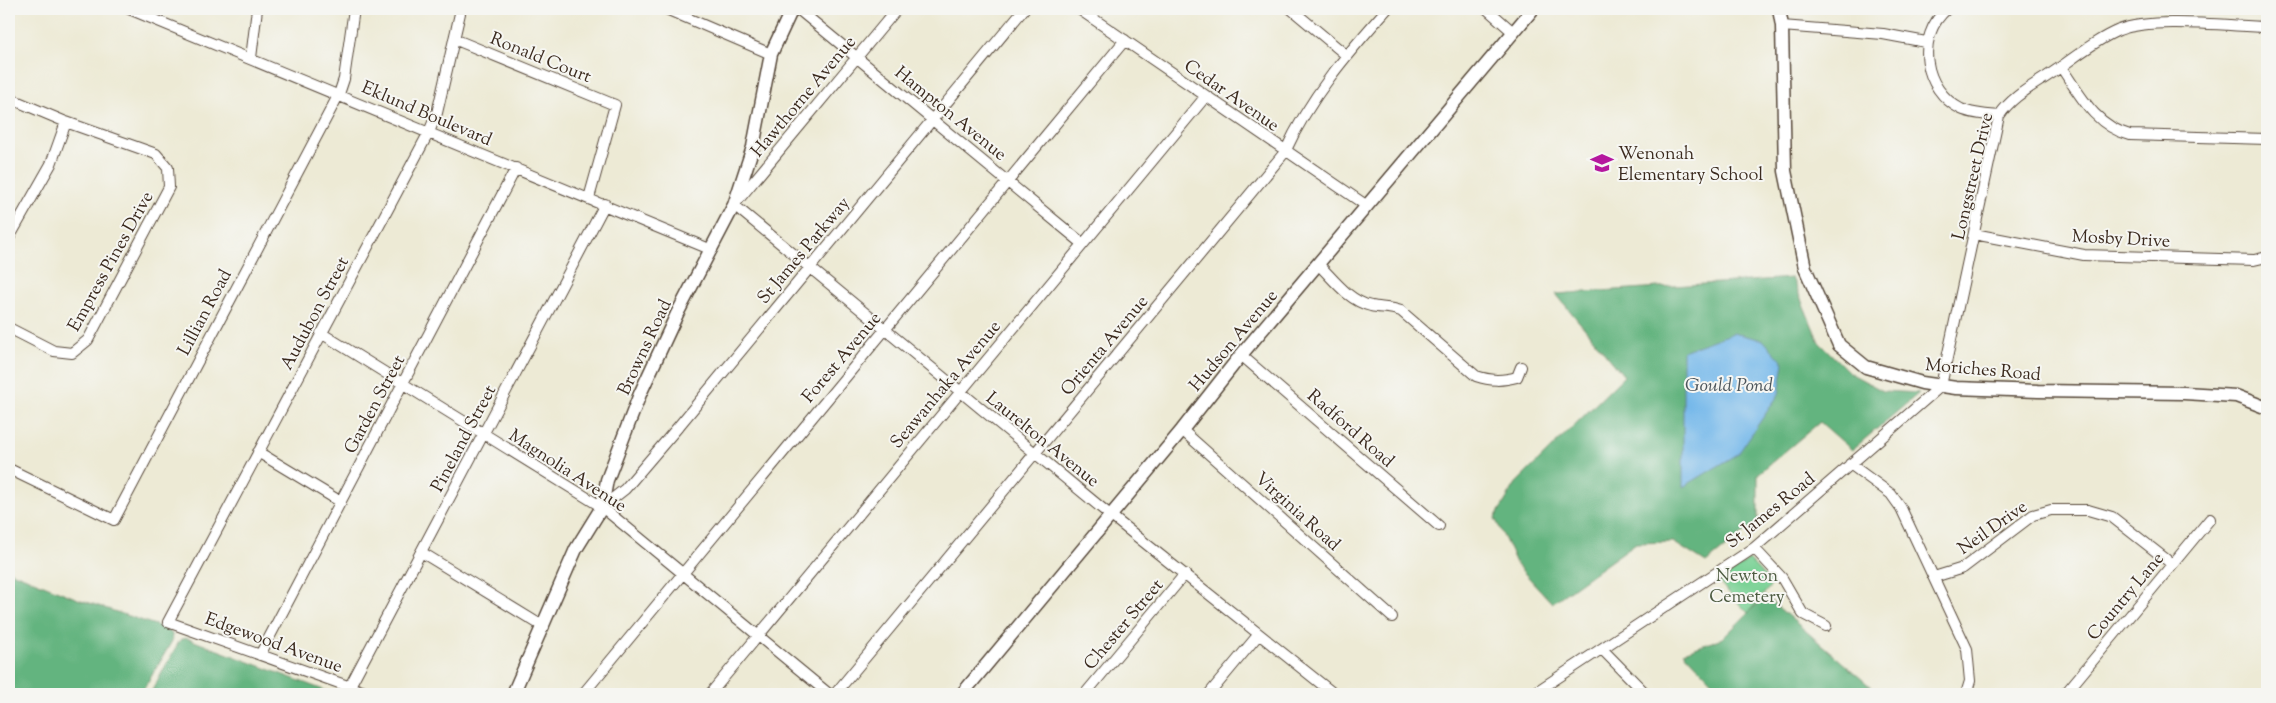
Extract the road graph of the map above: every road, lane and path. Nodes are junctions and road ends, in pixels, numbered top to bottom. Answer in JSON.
{"nodes":[{"id":1,"x":129,"y":9,"type":"edge"},
{"id":2,"x":258,"y":9,"type":"edge"},
{"id":3,"x":354,"y":9,"type":"edge"},
{"id":4,"x":461,"y":9,"type":"edge"},
{"id":5,"x":666,"y":9,"type":"edge"},
{"id":6,"x":792,"y":9,"type":"edge"},
{"id":7,"x":798,"y":9,"type":"edge"},
{"id":8,"x":897,"y":9,"type":"edge"},
{"id":9,"x":1024,"y":9,"type":"edge"},
{"id":10,"x":1079,"y":9,"type":"edge"},
{"id":11,"x":1291,"y":9,"type":"edge"},
{"id":12,"x":1387,"y":9,"type":"edge"},
{"id":13,"x":1486,"y":9,"type":"edge"},
{"id":14,"x":1533,"y":9,"type":"edge"},
{"id":15,"x":1779,"y":9,"type":"edge"},
{"id":16,"x":1947,"y":9,"type":"edge"},
{"id":17,"x":1782,"y":26,"type":"junction"},
{"id":18,"x":2267,"y":27,"type":"edge"},
{"id":19,"x":1513,"y":32,"type":"junction"},
{"id":20,"x":454,"y":39,"type":"junction"},
{"id":21,"x":1125,"y":40,"type":"junction"},
{"id":22,"x":1926,"y":42,"type":"junction"},
{"id":23,"x":771,"y":54,"type":"junction"},
{"id":24,"x":1346,"y":55,"type":"junction"},
{"id":25,"x":251,"y":58,"type":"junction"},
{"id":26,"x":857,"y":58,"type":"junction"},
{"id":27,"x":2061,"y":67,"type":"junction"},
{"id":28,"x":339,"y":94,"type":"junction"},
{"id":29,"x":1206,"y":96,"type":"junction"},
{"id":30,"x":9,"y":98,"type":"edge"},
{"id":31,"x":1999,"y":116,"type":"junction"},
{"id":32,"x":932,"y":119,"type":"junction"},
{"id":33,"x":66,"y":122,"type":"junction"},
{"id":34,"x":429,"y":132,"type":"junction"},
{"id":35,"x":2267,"y":139,"type":"edge"},
{"id":36,"x":1285,"y":152,"type":"junction"},
{"id":37,"x":516,"y":168,"type":"junction"},
{"id":38,"x":1008,"y":180,"type":"junction"},
{"id":39,"x":589,"y":198,"type":"junction"},
{"id":40,"x":606,"y":204,"type":"junction"},
{"id":41,"x":734,"y":205,"type":"junction"},
{"id":42,"x":1367,"y":206,"type":"junction"},
{"id":43,"x":1974,"y":234,"type":"junction"},
{"id":44,"x":9,"y":238,"type":"edge"},
{"id":45,"x":1082,"y":243,"type":"junction"},
{"id":46,"x":712,"y":250,"type":"junction"},
{"id":47,"x":2267,"y":257,"type":"edge"},
{"id":48,"x":1319,"y":265,"type":"junction"},
{"id":49,"x":810,"y":267,"type":"junction"},
{"id":50,"x":9,"y":328,"type":"edge"},
{"id":51,"x":885,"y":330,"type":"junction"},
{"id":52,"x":321,"y":333,"type":"junction"},
{"id":53,"x":1241,"y":355,"type":"junction"},
{"id":54,"x":1522,"y":367,"type":"dead end"},
{"id":55,"x":402,"y":384,"type":"junction"},
{"id":56,"x":1941,"y":386,"type":"junction"},
{"id":57,"x":959,"y":392,"type":"junction"},
{"id":58,"x":2267,"y":408,"type":"edge"},
{"id":59,"x":1182,"y":430,"type":"junction"},
{"id":60,"x":484,"y":435,"type":"junction"},
{"id":61,"x":258,"y":452,"type":"junction"},
{"id":62,"x":1036,"y":452,"type":"junction"},
{"id":63,"x":1850,"y":464,"type":"junction"},
{"id":64,"x":9,"y":469,"type":"edge"},
{"id":65,"x":340,"y":502,"type":"junction"},
{"id":66,"x":602,"y":507,"type":"junction"},
{"id":67,"x":1110,"y":515,"type":"junction"},
{"id":68,"x":2210,"y":519,"type":"dead end"},
{"id":69,"x":1439,"y":526,"type":"dead end"},
{"id":70,"x":1754,"y":548,"type":"junction"},
{"id":71,"x":421,"y":552,"type":"junction"},
{"id":72,"x":2172,"y":564,"type":"junction"},
{"id":73,"x":683,"y":574,"type":"junction"},
{"id":74,"x":1185,"y":574,"type":"junction"},
{"id":75,"x":1934,"y":577,"type":"junction"},
{"id":76,"x":1392,"y":617,"type":"dead end"},
{"id":77,"x":168,"y":622,"type":"joint"},
{"id":78,"x":1826,"y":626,"type":"dead end"},
{"id":79,"x":544,"y":627,"type":"junction"},
{"id":80,"x":1259,"y":634,"type":"junction"},
{"id":81,"x":758,"y":637,"type":"junction"},
{"id":82,"x":1602,"y":649,"type":"junction"},
{"id":83,"x":260,"y":655,"type":"junction"},
{"id":84,"x":350,"y":686,"type":"junction"},
{"id":85,"x":370,"y":694,"type":"edge"},
{"id":86,"x":514,"y":694,"type":"edge"},
{"id":87,"x":583,"y":694,"type":"edge"},
{"id":88,"x":710,"y":694,"type":"edge"},
{"id":89,"x":829,"y":694,"type":"edge"},
{"id":90,"x":835,"y":694,"type":"edge"},
{"id":91,"x":962,"y":694,"type":"edge"},
{"id":92,"x":1086,"y":694,"type":"edge"},
{"id":93,"x":1209,"y":694,"type":"edge"},
{"id":94,"x":1333,"y":694,"type":"edge"},
{"id":95,"x":1533,"y":694,"type":"edge"},
{"id":96,"x":1646,"y":694,"type":"edge"},
{"id":97,"x":1968,"y":694,"type":"edge"},
{"id":98,"x":2065,"y":694,"type":"edge"}],
"edges":[{"from":1,"to":25,"type":"street","name":"Eklund Boulevard"},
{"from":2,"to":25,"type":"street"},
{"from":3,"to":28,"type":"street","name":"Lillian Road"},
{"from":4,"to":20,"type":"street","name":"Audubon Street"},
{"from":5,"to":23,"type":"street"},
{"from":6,"to":23,"type":"street","name":"Browns Road"},
{"from":7,"to":26,"type":"street","name":"Hampton Avenue"},
{"from":8,"to":26,"type":"street","name":"Hawthorne Avenue"},
{"from":9,"to":32,"type":"street","name":"St James Parkway"},
{"from":10,"to":21,"type":"street","name":"Cedar Avenue"},
{"from":11,"to":24,"type":"street"},
{"from":12,"to":24,"type":"street","name":"Orienta Avenue"},
{"from":13,"to":19,"type":"street"},
{"from":14,"to":19,"type":"street","name":"Hudson Avenue"},
{"from":15,"to":17,"type":"street","name":"Moriches Road"},
{"from":16,"to":22,"type":"street"},
{"from":17,"to":22,"type":"street"},
{"from":17,"to":56,"type":"street","name":"Moriches Road"},
{"from":18,"to":27,"type":"street","name":"Longstreet Drive"},
{"from":19,"to":42,"type":"street","name":"Hudson Avenue"},
{"from":20,"to":34,"type":"street","name":"Audubon Street"},
{"from":20,"to":39,"type":"street","name":"Ronald Court"},
{"from":21,"to":29,"type":"street","name":"Cedar Avenue"},
{"from":21,"to":38,"type":"street","name":"Forest Avenue"},
{"from":22,"to":31,"type":"street"},
{"from":23,"to":41,"type":"street","name":"Browns Road"},
{"from":24,"to":36,"type":"street","name":"Orienta Avenue"},
{"from":25,"to":28,"type":"street","name":"Eklund Boulevard"},
{"from":26,"to":32,"type":"street","name":"Hampton Avenue"},
{"from":26,"to":41,"type":"street","name":"Hawthorne Avenue"},
{"from":27,"to":31,"type":"street","name":"Longstreet Drive"},
{"from":27,"to":35,"type":"street"},
{"from":28,"to":34,"type":"street","name":"Eklund Boulevard"},
{"from":28,"to":64,"type":"street","name":"Lillian Road"},
{"from":29,"to":36,"type":"street","name":"Cedar Avenue"},
{"from":29,"to":45,"type":"street","name":"Seawanhaka Avenue"},
{"from":30,"to":33,"type":"street","name":"Empress Pines Drive"},
{"from":31,"to":43,"type":"street","name":"Longstreet Drive"},
{"from":32,"to":38,"type":"street","name":"Hampton Avenue"},
{"from":32,"to":49,"type":"street","name":"St James Parkway"},
{"from":33,"to":44,"type":"street"},
{"from":33,"to":50,"type":"street","name":"Empress Pines Drive"},
{"from":34,"to":37,"type":"street","name":"Eklund Boulevard"},
{"from":34,"to":52,"type":"street","name":"Audubon Street"},
{"from":36,"to":42,"type":"street","name":"Cedar Avenue"},
{"from":36,"to":62,"type":"street","name":"Orienta Avenue"},
{"from":37,"to":39,"type":"street","name":"Eklund Boulevard"},
{"from":37,"to":55,"type":"street","name":"Garden Street"},
{"from":38,"to":45,"type":"street","name":"Hampton Avenue"},
{"from":38,"to":51,"type":"street","name":"Forest Avenue"},
{"from":39,"to":40,"type":"street","name":"Eklund Boulevard"},
{"from":40,"to":46,"type":"street","name":"Eklund Boulevard"},
{"from":40,"to":60,"type":"street","name":"Pineland Street"},
{"from":41,"to":46,"type":"street","name":"Browns Road"},
{"from":41,"to":49,"type":"street","name":"Laurelton Avenue"},
{"from":42,"to":48,"type":"street","name":"Hudson Avenue"},
{"from":43,"to":47,"type":"street","name":"Mosby Drive"},
{"from":43,"to":56,"type":"street","name":"Longstreet Drive"},
{"from":45,"to":57,"type":"street","name":"Seawanhaka Avenue"},
{"from":46,"to":66,"type":"street","name":"Browns Road"},
{"from":48,"to":53,"type":"street","name":"Hudson Avenue"},
{"from":48,"to":54,"type":"street"},
{"from":49,"to":51,"type":"street","name":"Laurelton Avenue"},
{"from":49,"to":66,"type":"street","name":"St James Parkway"},
{"from":51,"to":57,"type":"street","name":"Laurelton Avenue"},
{"from":51,"to":73,"type":"street","name":"Forest Avenue"},
{"from":52,"to":55,"type":"street","name":"Magnolia Avenue"},
{"from":52,"to":61,"type":"street","name":"Audubon Street"},
{"from":53,"to":59,"type":"street","name":"Hudson Avenue"},
{"from":53,"to":69,"type":"street","name":"Radford Road"},
{"from":55,"to":60,"type":"street","name":"Magnolia Avenue"},
{"from":55,"to":65,"type":"street","name":"Garden Street"},
{"from":56,"to":58,"type":"street","name":"Moriches Road"},
{"from":56,"to":63,"type":"street","name":"St James Road"},
{"from":57,"to":62,"type":"street","name":"Laurelton Avenue"},
{"from":57,"to":81,"type":"street","name":"Seawanhaka Avenue"},
{"from":59,"to":67,"type":"street","name":"Hudson Avenue"},
{"from":59,"to":76,"type":"street","name":"Virginia Road"},
{"from":60,"to":66,"type":"street","name":"Magnolia Avenue"},
{"from":60,"to":71,"type":"street","name":"Pineland Street"},
{"from":61,"to":65,"type":"street"},
{"from":61,"to":77,"type":"street","name":"Audubon Street"},
{"from":62,"to":67,"type":"street","name":"Laurelton Avenue"},
{"from":62,"to":90,"type":"street","name":"Orienta Avenue"},
{"from":63,"to":70,"type":"street","name":"St James Road"},
{"from":63,"to":75,"type":"street"},
{"from":65,"to":83,"type":"street","name":"Garden Street"},
{"from":66,"to":73,"type":"street","name":"Magnolia Avenue"},
{"from":66,"to":79,"type":"street","name":"Browns Road"},
{"from":67,"to":74,"type":"street","name":"Laurelton Avenue"},
{"from":67,"to":91,"type":"street","name":"Hudson Avenue"},
{"from":68,"to":72,"type":"street","name":"Country Lane"},
{"from":70,"to":78,"type":"street"},
{"from":70,"to":82,"type":"street","name":"St James Road"},
{"from":71,"to":79,"type":"street"},
{"from":71,"to":84,"type":"street","name":"Pineland Street"},
{"from":72,"to":75,"type":"street","name":"Neil Drive"},
{"from":72,"to":98,"type":"street","name":"Country Lane"},
{"from":73,"to":81,"type":"street","name":"Magnolia Avenue"},
{"from":73,"to":87,"type":"street","name":"Forest Avenue"},
{"from":74,"to":80,"type":"street","name":"Laurelton Avenue"},
{"from":74,"to":92,"type":"street","name":"Chester Street"},
{"from":75,"to":97,"type":"street"},
{"from":77,"to":83,"type":"street","name":"Edgewood Avenue"},
{"from":79,"to":86,"type":"street","name":"Browns Road"},
{"from":80,"to":93,"type":"street"},
{"from":80,"to":94,"type":"street","name":"Laurelton Avenue"},
{"from":81,"to":88,"type":"street","name":"Seawanhaka Avenue"},
{"from":81,"to":89,"type":"street","name":"Magnolia Avenue"},
{"from":82,"to":95,"type":"street","name":"St James Road"},
{"from":82,"to":96,"type":"street"},
{"from":83,"to":84,"type":"street","name":"Edgewood Avenue"},
{"from":84,"to":85,"type":"street","name":"Edgewood Avenue"}]}
